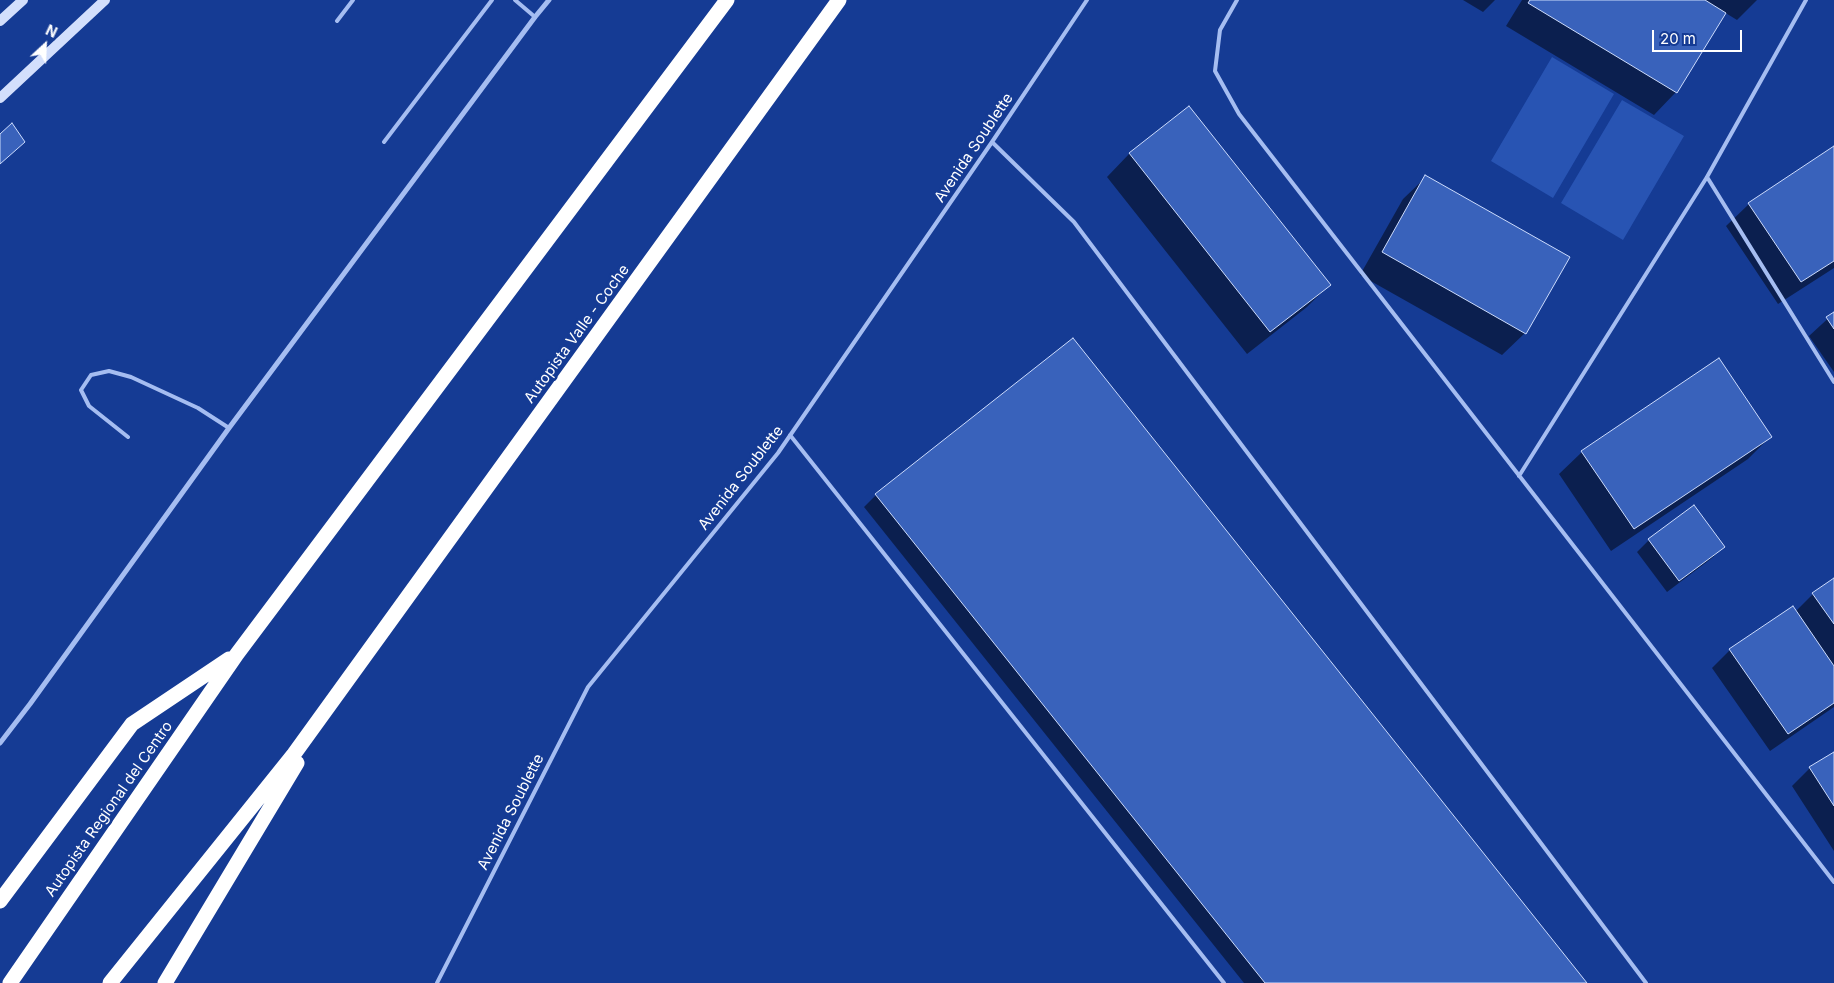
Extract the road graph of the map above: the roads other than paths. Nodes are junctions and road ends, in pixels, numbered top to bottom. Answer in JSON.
{"nodes":[{"id":1,"x":22,"y":0,"type":"edge"},
{"id":2,"x":105,"y":0,"type":"edge"},
{"id":3,"x":353,"y":0,"type":"edge"},
{"id":4,"x":492,"y":0,"type":"edge"},
{"id":5,"x":515,"y":0,"type":"edge"},
{"id":6,"x":549,"y":0,"type":"edge"},
{"id":7,"x":727,"y":0,"type":"edge"},
{"id":8,"x":839,"y":0,"type":"edge"},
{"id":9,"x":1087,"y":0,"type":"edge"},
{"id":10,"x":1237,"y":0,"type":"edge"},
{"id":11,"x":1806,"y":0,"type":"edge"},
{"id":12,"x":535,"y":16,"type":"junction"},
{"id":13,"x":0,"y":20,"type":"edge"},
{"id":14,"x":337,"y":20,"type":"dead end"},
{"id":15,"x":0,"y":98,"type":"edge"},
{"id":16,"x":384,"y":142,"type":"dead end"},
{"id":17,"x":992,"y":142,"type":"junction"},
{"id":18,"x":1707,"y":178,"type":"junction"},
{"id":19,"x":1834,"y":382,"type":"edge"},
{"id":20,"x":229,"y":428,"type":"junction"},
{"id":21,"x":790,"y":435,"type":"junction"},
{"id":22,"x":128,"y":437,"type":"dead end"},
{"id":23,"x":1519,"y":476,"type":"junction"},
{"id":24,"x":237,"y":654,"type":"junction"},
{"id":25,"x":341,"y":689,"type":"junction"},
{"id":26,"x":0,"y":743,"type":"edge"},
{"id":27,"x":1834,"y":882,"type":"edge"},
{"id":28,"x":0,"y":901,"type":"edge"},
{"id":29,"x":10,"y":983,"type":"edge"},
{"id":30,"x":110,"y":983,"type":"edge"},
{"id":31,"x":165,"y":983,"type":"edge"},
{"id":32,"x":437,"y":983,"type":"edge"},
{"id":33,"x":1224,"y":983,"type":"edge"},
{"id":34,"x":1646,"y":983,"type":"edge"}],
"edges":[{"from":1,"to":13,"type":"main road"},
{"from":2,"to":15,"type":"main road"},
{"from":3,"to":14,"type":"lane"},
{"from":4,"to":16,"type":"lane"},
{"from":5,"to":12,"type":"lane"},
{"from":6,"to":12,"type":"street"},
{"from":7,"to":24,"type":"highway"},
{"from":8,"to":25,"type":"highway","name":"Autopista Valle - Coche"},
{"from":9,"to":17,"type":"lane","name":"Avenida Soublette"},
{"from":10,"to":23,"type":"lane"},
{"from":11,"to":18,"type":"lane"},
{"from":12,"to":20,"type":"street"},
{"from":17,"to":21,"type":"lane","name":"Avenida Soublette"},
{"from":17,"to":34,"type":"lane"},
{"from":18,"to":19,"type":"lane"},
{"from":18,"to":23,"type":"lane"},
{"from":20,"to":22,"type":"lane"},
{"from":20,"to":26,"type":"street"},
{"from":21,"to":32,"type":"lane","name":"Avenida Soublette"},
{"from":21,"to":33,"type":"lane"},
{"from":23,"to":27,"type":"lane"},
{"from":24,"to":28,"type":"highway"},
{"from":24,"to":29,"type":"highway","name":"Autopista Regional del Centro"},
{"from":25,"to":30,"type":"highway"},
{"from":25,"to":31,"type":"highway"}]}
